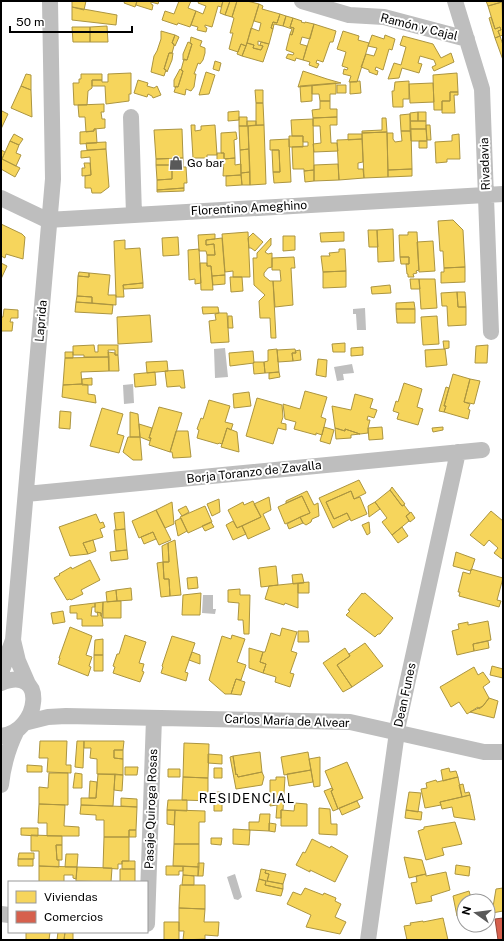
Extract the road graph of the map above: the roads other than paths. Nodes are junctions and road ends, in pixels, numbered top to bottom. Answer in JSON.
{"nodes":[{"id":1,"x":50,"y":1,"type":"edge"},
{"id":2,"x":302,"y":1,"type":"edge"},
{"id":3,"x":455,"y":1,"type":"edge"},
{"id":4,"x":467,"y":39,"type":"junction"},
{"id":5,"x":131,"y":117,"type":"dead end"},
{"id":6,"x":503,"y":194,"type":"edge"},
{"id":7,"x":486,"y":195,"type":"junction"},
{"id":8,"x":1,"y":198,"type":"edge"},
{"id":9,"x":134,"y":215,"type":"junction"},
{"id":10,"x":49,"y":220,"type":"junction"},
{"id":11,"x":490,"y":332,"type":"dead end"},
{"id":12,"x":482,"y":450,"type":"dead end"},
{"id":13,"x":458,"y":452,"type":"junction"},
{"id":14,"x":26,"y":494,"type":"junction"},
{"id":15,"x":13,"y":640,"type":"junction"},
{"id":16,"x":1,"y":672,"type":"edge"},
{"id":17,"x":1,"y":683,"type":"edge"},
{"id":18,"x":30,"y":689,"type":"junction"},
{"id":19,"x":69,"y":716,"type":"junction"},
{"id":20,"x":154,"y":718,"type":"junction"},
{"id":21,"x":21,"y":727,"type":"junction"},
{"id":22,"x":397,"y":733,"type":"junction"},
{"id":23,"x":1,"y":736,"type":"edge"},
{"id":24,"x":503,"y":752,"type":"edge"},
{"id":25,"x":2,"y":767,"type":"edge"},
{"id":26,"x":1,"y":785,"type":"edge"},
{"id":27,"x":148,"y":895,"type":"edge"},
{"id":28,"x":368,"y":940,"type":"edge"}],
"edges":[{"from":1,"to":10,"type":"street","name":"Laprida"},
{"from":2,"to":4,"type":"street","name":"Ramón y Cajal"},
{"from":3,"to":4,"type":"street","name":"Rivadavia"},
{"from":4,"to":7,"type":"street","name":"Rivadavia"},
{"from":5,"to":9,"type":"street"},
{"from":6,"to":7,"type":"street","name":"Florentino Ameghino"},
{"from":7,"to":9,"type":"street","name":"Florentino Ameghino"},
{"from":7,"to":11,"type":"street","name":"Rivadavia"},
{"from":8,"to":10,"type":"street","name":"Florentino Ameghino"},
{"from":9,"to":10,"type":"street","name":"Florentino Ameghino"},
{"from":10,"to":14,"type":"street","name":"Laprida"},
{"from":12,"to":13,"type":"street","name":"Borja Toranzo de Zavalla"},
{"from":13,"to":14,"type":"street","name":"Borja Toranzo de Zavalla"},
{"from":13,"to":22,"type":"street","name":"Dean Funes"},
{"from":14,"to":15,"type":"street","name":"Laprida"},
{"from":15,"to":16,"type":"street","name":"Laprida"},
{"from":15,"to":18,"type":"street","name":"Laprida"},
{"from":17,"to":18,"type":"street"},
{"from":18,"to":19,"type":"street","name":"Carlos María de Alvear"},
{"from":18,"to":21,"type":"street"},
{"from":19,"to":20,"type":"street","name":"Carlos María de Alvear"},
{"from":19,"to":21,"type":"street","name":"Carlos María de Alvear"},
{"from":20,"to":22,"type":"street","name":"Carlos María de Alvear"},
{"from":20,"to":27,"type":"street","name":"Pasaje Quiroga Rosas"},
{"from":21,"to":23,"type":"street","name":"Carlos María de Alvear"},
{"from":21,"to":25,"type":"street"},
{"from":22,"to":24,"type":"street","name":"Carlos María de Alvear"},
{"from":22,"to":28,"type":"street","name":"Dean Funes"},
{"from":25,"to":26,"type":"street"}]}
